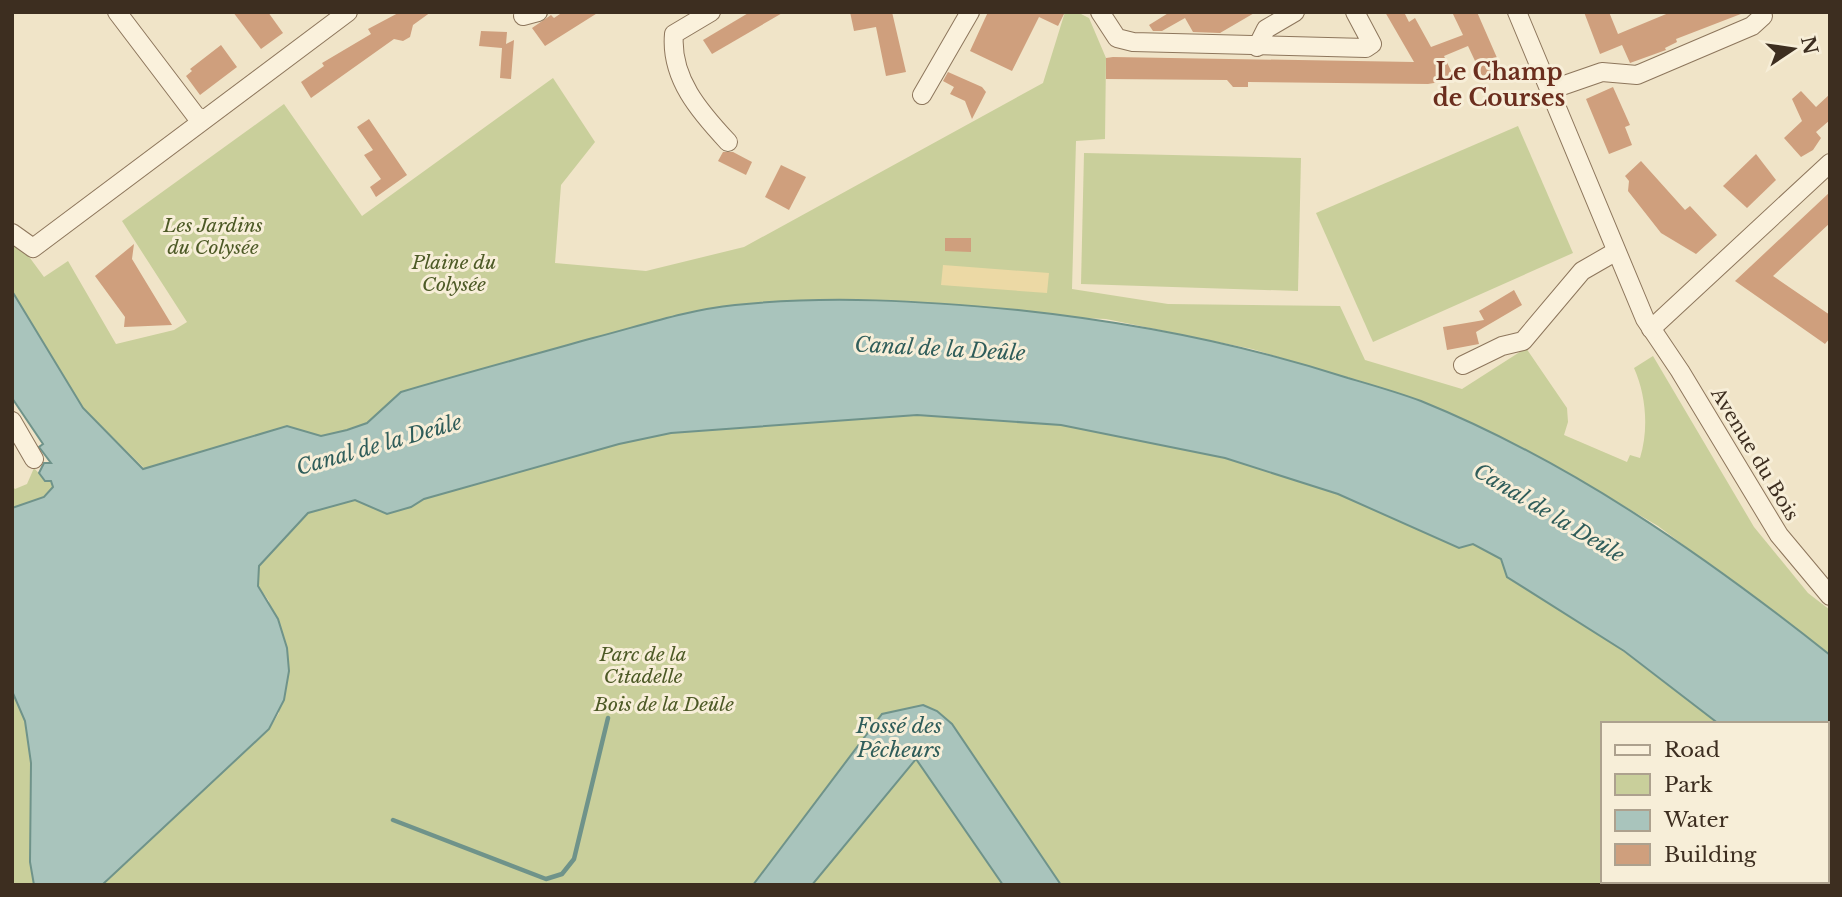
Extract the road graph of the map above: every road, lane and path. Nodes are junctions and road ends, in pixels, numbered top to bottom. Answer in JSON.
{"nodes":[{"id":1,"x":117,"y":12,"type":"edge"},
{"id":2,"x":348,"y":12,"type":"edge"},
{"id":3,"x":711,"y":12,"type":"edge"},
{"id":4,"x":970,"y":12,"type":"edge"},
{"id":5,"x":1100,"y":12,"type":"edge"},
{"id":6,"x":1295,"y":12,"type":"edge"},
{"id":7,"x":1355,"y":12,"type":"edge"},
{"id":8,"x":1517,"y":12,"type":"edge"},
{"id":9,"x":1763,"y":16,"type":"dead end"},
{"id":10,"x":1257,"y":47,"type":"junction"},
{"id":11,"x":1550,"y":90,"type":"junction"},
{"id":12,"x":922,"y":95,"type":"dead end"},
{"id":13,"x":204,"y":119,"type":"junction"},
{"id":14,"x":728,"y":142,"type":"dead end"},
{"id":15,"x":1830,"y":163,"type":"edge"},
{"id":16,"x":12,"y":233,"type":"edge"},
{"id":17,"x":1615,"y":252,"type":"junction"},
{"id":18,"x":1651,"y":329,"type":"junction"},
{"id":19,"x":1463,"y":365,"type":"dead end"},
{"id":20,"x":12,"y":421,"type":"edge"},
{"id":21,"x":34,"y":459,"type":"dead end"},
{"id":22,"x":1830,"y":596,"type":"edge"}],
"edges":[{"from":1,"to":13,"type":"street"},
{"from":2,"to":13,"type":"street"},
{"from":3,"to":14,"type":"street"},
{"from":4,"to":12,"type":"street"},
{"from":5,"to":10,"type":"street"},
{"from":6,"to":10,"type":"street"},
{"from":7,"to":10,"type":"street"},
{"from":8,"to":11,"type":"street","name":"Avenue du Bois"},
{"from":9,"to":11,"type":"street"},
{"from":11,"to":17,"type":"street","name":"Avenue du Bois"},
{"from":13,"to":16,"type":"street"},
{"from":15,"to":18,"type":"street"},
{"from":17,"to":18,"type":"street","name":"Avenue du Bois"},
{"from":17,"to":19,"type":"street"},
{"from":18,"to":22,"type":"street","name":"Avenue du Bois"},
{"from":20,"to":21,"type":"street"}]}
